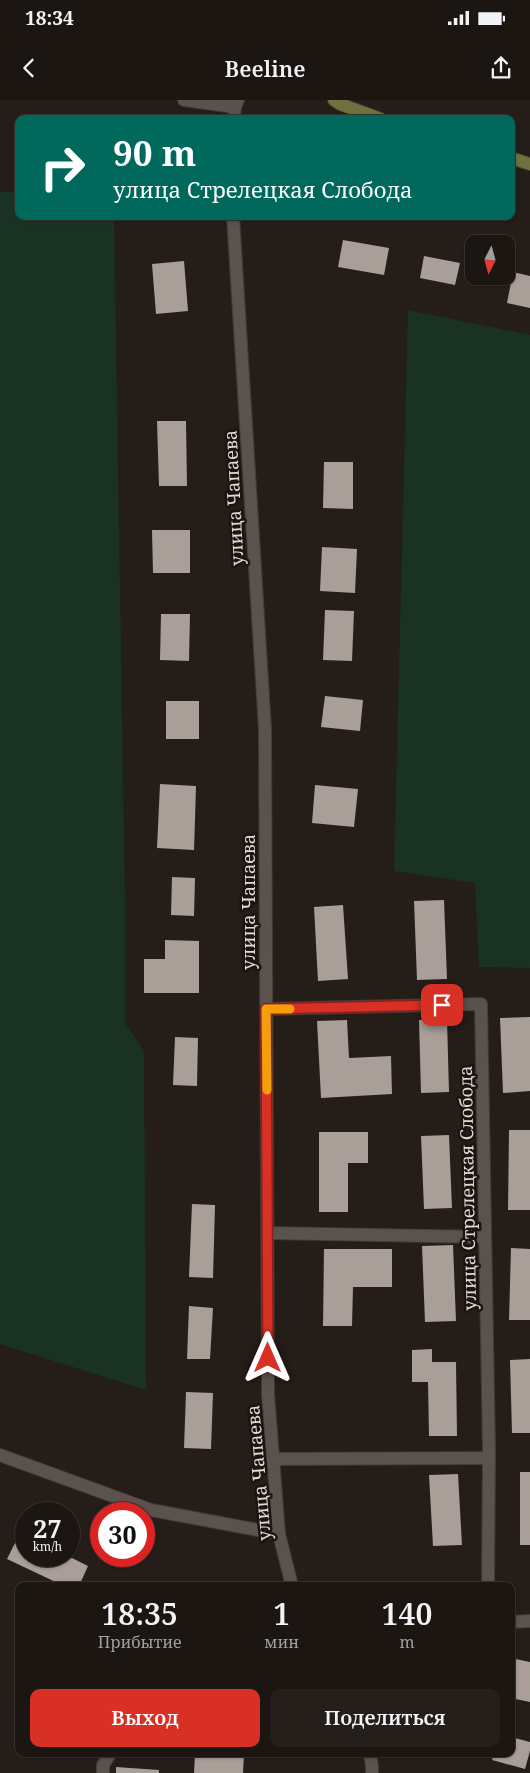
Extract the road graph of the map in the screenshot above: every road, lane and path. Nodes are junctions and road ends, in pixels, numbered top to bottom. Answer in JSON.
{"nodes":[{"id":1,"x":184,"y":100,"type":"edge"},
{"id":2,"x":334,"y":100,"type":"edge"},
{"id":3,"x":236,"y":108,"type":"edge"},
{"id":4,"x":370,"y":115,"type":"edge"},
{"id":5,"x":515,"y":159,"type":"edge"},
{"id":6,"x":530,"y":164,"type":"edge"},
{"id":7,"x":233,"y":220,"type":"edge"},
{"id":8,"x":266,"y":1009,"type":"junction"},
{"id":9,"x":268,"y":1233,"type":"junction"},
{"id":10,"x":485,"y":1236,"type":"junction"},
{"id":11,"x":0,"y":1455,"type":"edge"},
{"id":12,"x":489,"y":1458,"type":"junction"},
{"id":13,"x":273,"y":1459,"type":"junction"},
{"id":14,"x":279,"y":1534,"type":"junction"},
{"id":15,"x":291,"y":1582,"type":"edge"},
{"id":16,"x":488,"y":1582,"type":"edge"},
{"id":17,"x":530,"y":1621,"type":"edge"},
{"id":18,"x":515,"y":1622,"type":"edge"},
{"id":19,"x":108,"y":1757,"type":"edge"},
{"id":20,"x":370,"y":1757,"type":"edge"},
{"id":21,"x":103,"y":1773,"type":"edge"},
{"id":22,"x":372,"y":1773,"type":"edge"}],
"edges":[{"from":1,"to":3,"type":"street"},
{"from":2,"to":4,"type":"main road"},
{"from":5,"to":6,"type":"main road"},
{"from":7,"to":8,"type":"street","name":"улица Чапаева"},
{"from":8,"to":9,"type":"street","name":"улица Чапаева"},
{"from":8,"to":10,"type":"street","name":"улица Стрелецкая Слобода"},
{"from":9,"to":10,"type":"street"},
{"from":9,"to":13,"type":"street","name":"улица Чапаева"},
{"from":10,"to":12,"type":"street","name":"улица Стрелецкая Слобода"},
{"from":11,"to":14,"type":"street"},
{"from":12,"to":13,"type":"street"},
{"from":12,"to":16,"type":"street","name":"улица Стрелецкая Слобода"},
{"from":13,"to":14,"type":"street","name":"улица Чапаева"},
{"from":14,"to":15,"type":"street","name":"улица Чапаева"},
{"from":17,"to":18,"type":"street"},
{"from":19,"to":21,"type":"street"},
{"from":20,"to":22,"type":"street"}]}
